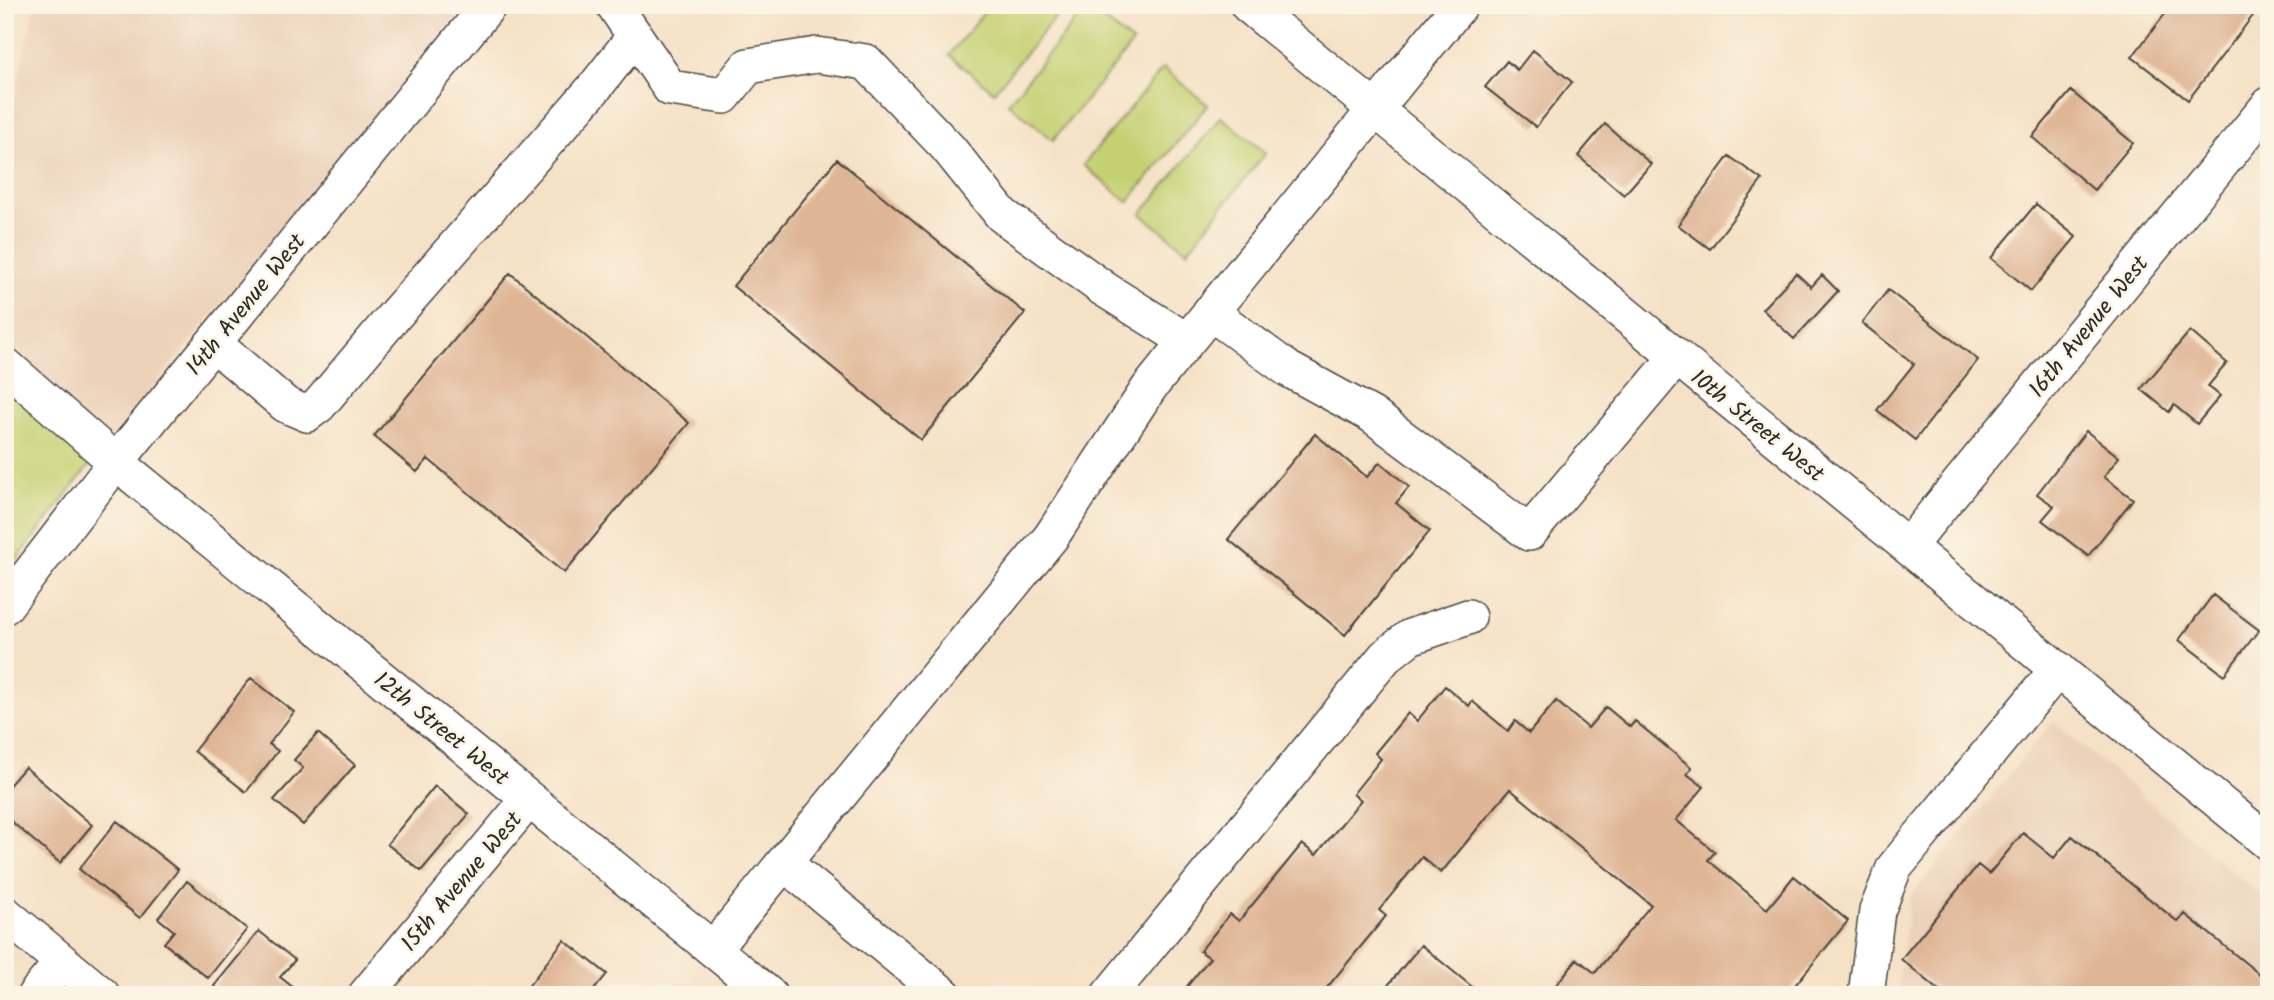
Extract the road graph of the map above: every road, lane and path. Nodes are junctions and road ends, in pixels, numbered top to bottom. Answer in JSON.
{"nodes":[{"id":1,"x":489,"y":5,"type":"edge"},
{"id":2,"x":614,"y":5,"type":"edge"},
{"id":3,"x":1248,"y":5,"type":"edge"},
{"id":4,"x":1460,"y":5,"type":"edge"},
{"id":5,"x":635,"y":36,"type":"junction"},
{"id":6,"x":2269,"y":105,"type":"edge"},
{"id":7,"x":1375,"y":109,"type":"junction"},
{"id":8,"x":1210,"y":312,"type":"junction"},
{"id":9,"x":1187,"y":341,"type":"junction"},
{"id":10,"x":213,"y":343,"type":"junction"},
{"id":11,"x":1676,"y":358,"type":"junction"},
{"id":12,"x":5,"y":365,"type":"edge"},
{"id":13,"x":116,"y":462,"type":"junction"},
{"id":14,"x":1908,"y":546,"type":"junction"},
{"id":15,"x":5,"y":606,"type":"edge"},
{"id":16,"x":1468,"y":617,"type":"dead end"},
{"id":17,"x":2058,"y":669,"type":"junction"},
{"id":18,"x":529,"y":799,"type":"junction"},
{"id":19,"x":2269,"y":843,"type":"edge"},
{"id":20,"x":784,"y":863,"type":"junction"},
{"id":21,"x":5,"y":914,"type":"edge"},
{"id":22,"x":713,"y":949,"type":"junction"},
{"id":23,"x":62,"y":962,"type":"junction"},
{"id":24,"x":35,"y":995,"type":"edge"},
{"id":25,"x":102,"y":995,"type":"edge"},
{"id":26,"x":366,"y":995,"type":"edge"},
{"id":27,"x":769,"y":995,"type":"edge"},
{"id":28,"x":944,"y":995,"type":"edge"},
{"id":29,"x":1109,"y":995,"type":"edge"},
{"id":30,"x":1866,"y":995,"type":"edge"}],
"edges":[{"from":1,"to":10,"type":"street","name":"14th Avenue West"},
{"from":2,"to":5,"type":"street"},
{"from":3,"to":7,"type":"street","name":"10th Street West"},
{"from":4,"to":7,"type":"street"},
{"from":5,"to":9,"type":"street"},
{"from":5,"to":10,"type":"street"},
{"from":6,"to":14,"type":"street","name":"16th Avenue West"},
{"from":7,"to":8,"type":"street"},
{"from":7,"to":11,"type":"street","name":"10th Street West"},
{"from":8,"to":9,"type":"street"},
{"from":8,"to":11,"type":"street"},
{"from":9,"to":20,"type":"street"},
{"from":10,"to":13,"type":"street","name":"14th Avenue West"},
{"from":11,"to":14,"type":"street","name":"10th Street West"},
{"from":12,"to":13,"type":"street","name":"12th Street West"},
{"from":13,"to":15,"type":"street","name":"14th Avenue West"},
{"from":13,"to":18,"type":"street","name":"12th Street West"},
{"from":14,"to":17,"type":"street","name":"10th Street West"},
{"from":16,"to":29,"type":"street"},
{"from":17,"to":19,"type":"street","name":"10th Street West"},
{"from":17,"to":30,"type":"street"},
{"from":18,"to":22,"type":"street","name":"12th Street West"},
{"from":18,"to":26,"type":"street","name":"15th Avenue West"},
{"from":20,"to":22,"type":"street"},
{"from":20,"to":28,"type":"street"},
{"from":21,"to":23,"type":"street"},
{"from":22,"to":27,"type":"street","name":"12th Street West"},
{"from":23,"to":24,"type":"street"},
{"from":23,"to":25,"type":"street"}]}
